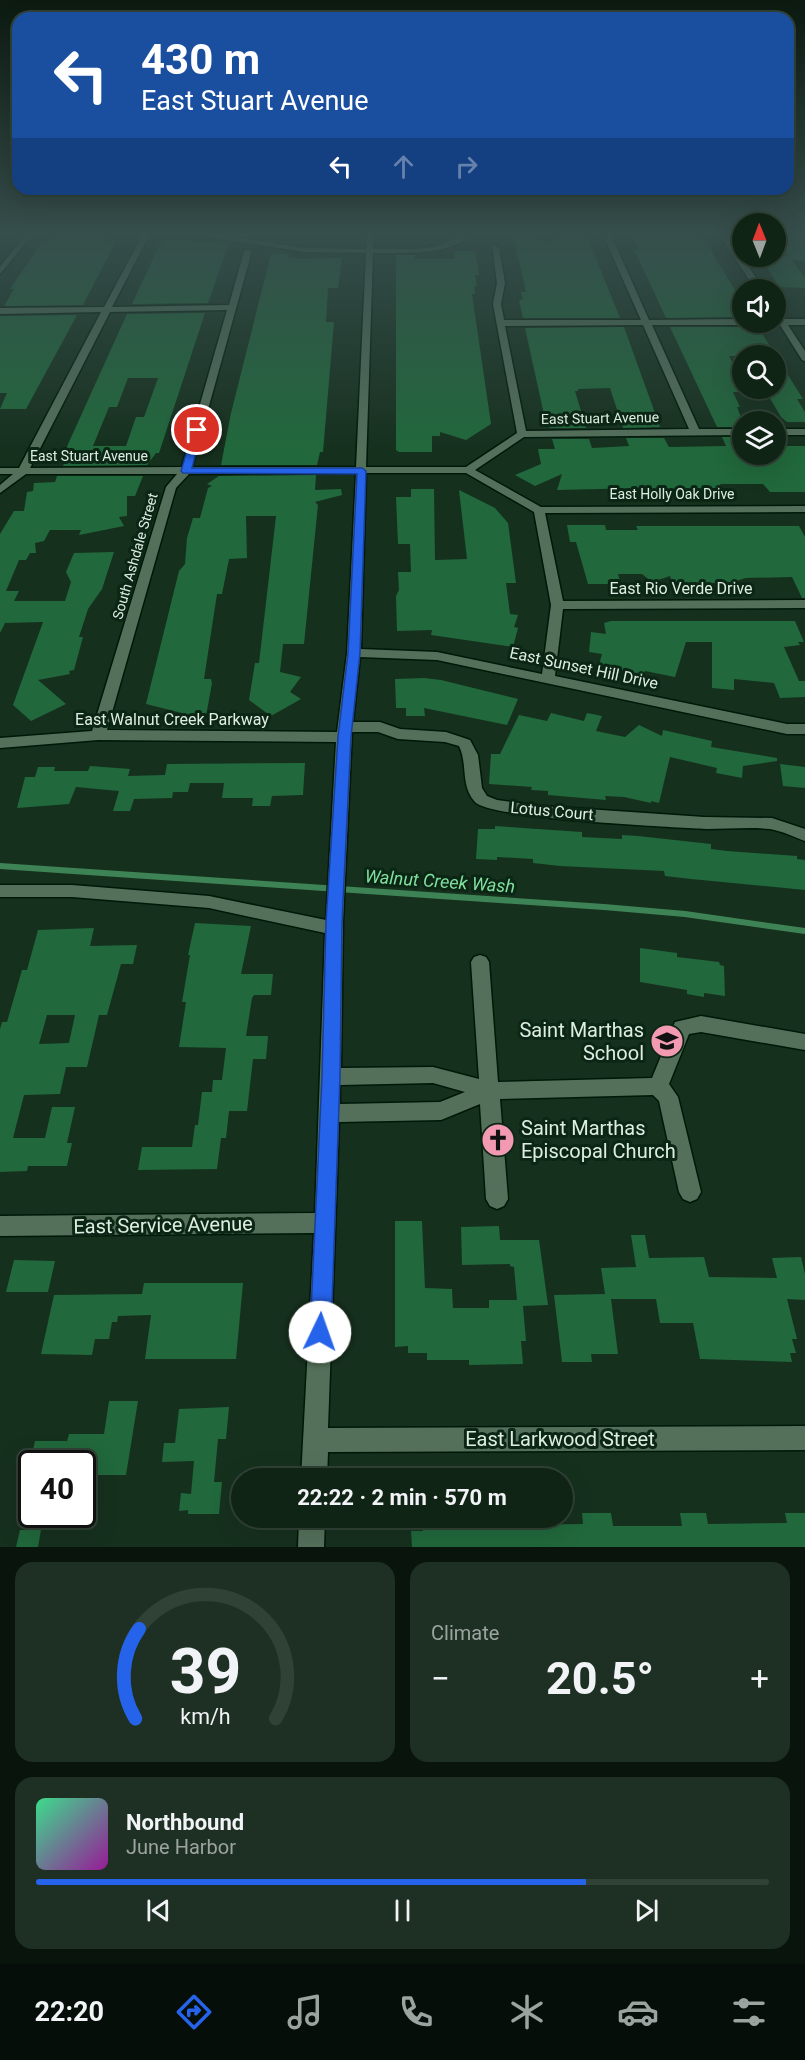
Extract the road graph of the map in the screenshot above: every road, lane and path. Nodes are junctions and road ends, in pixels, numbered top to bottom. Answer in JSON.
{"nodes":[{"id":1,"x":367,"y":306,"type":"edge"},
{"id":2,"x":497,"y":306,"type":"edge"},
{"id":3,"x":639,"y":306,"type":"edge"},
{"id":4,"x":105,"y":308,"type":"junction"},
{"id":5,"x":231,"y":308,"type":"joint"},
{"id":6,"x":0,"y":311,"type":"edge"},
{"id":7,"x":501,"y":322,"type":"junction"},
{"id":8,"x":646,"y":322,"type":"junction"},
{"id":9,"x":732,"y":322,"type":"edge"},
{"id":10,"x":786,"y":322,"type":"edge"},
{"id":11,"x":805,"y":322,"type":"edge"},
{"id":12,"x":786,"y":332,"type":"edge"},
{"id":13,"x":805,"y":358,"type":"edge"},
{"id":14,"x":695,"y":432,"type":"junction"},
{"id":15,"x":732,"y":432,"type":"edge"},
{"id":16,"x":786,"y":432,"type":"edge"},
{"id":17,"x":805,"y":432,"type":"edge"},
{"id":18,"x":522,"y":434,"type":"junction"},
{"id":19,"x":468,"y":470,"type":"junction"},
{"id":20,"x":0,"y":471,"type":"edge"},
{"id":21,"x":23,"y":471,"type":"junction"},
{"id":22,"x":186,"y":471,"type":"junction"},
{"id":23,"x":362,"y":471,"type":"junction"},
{"id":24,"x":0,"y":490,"type":"edge"},
{"id":25,"x":805,"y":509,"type":"edge"},
{"id":26,"x":540,"y":510,"type":"junction"},
{"id":27,"x":805,"y":604,"type":"edge"},
{"id":28,"x":557,"y":605,"type":"junction"},
{"id":29,"x":354,"y":653,"type":"junction"},
{"id":30,"x":548,"y":679,"type":"junction"},
{"id":31,"x":805,"y":729,"type":"edge"},
{"id":32,"x":345,"y":732,"type":"junction"},
{"id":33,"x":98,"y":735,"type":"junction"},
{"id":34,"x":0,"y":743,"type":"edge"},
{"id":35,"x":805,"y":835,"type":"edge"},
{"id":36,"x":0,"y":891,"type":"edge"},
{"id":37,"x":334,"y":928,"type":"junction"},
{"id":38,"x":480,"y":962,"type":"dead end"},
{"id":39,"x":805,"y":1042,"type":"edge"},
{"id":40,"x":331,"y":1077,"type":"junction"},
{"id":41,"x":658,"y":1086,"type":"junction"},
{"id":42,"x":490,"y":1090,"type":"junction"},
{"id":43,"x":330,"y":1113,"type":"junction"},
{"id":44,"x":690,"y":1192,"type":"dead end"},
{"id":45,"x":497,"y":1199,"type":"dead end"},
{"id":46,"x":325,"y":1223,"type":"junction"},
{"id":47,"x":0,"y":1226,"type":"edge"},
{"id":48,"x":805,"y":1438,"type":"edge"},
{"id":49,"x":315,"y":1440,"type":"junction"},
{"id":50,"x":314,"y":1468,"type":"edge"},
{"id":51,"x":312,"y":1528,"type":"edge"},
{"id":52,"x":311,"y":1547,"type":"edge"}],
"edges":[{"from":1,"to":23,"type":"street"},
{"from":2,"to":7,"type":"street"},
{"from":3,"to":8,"type":"street"},
{"from":4,"to":5,"type":"street"},
{"from":4,"to":6,"type":"street"},
{"from":4,"to":21,"type":"street"},
{"from":5,"to":22,"type":"street","name":"South Ashdale Street"},
{"from":7,"to":8,"type":"street"},
{"from":7,"to":18,"type":"street"},
{"from":8,"to":9,"type":"street"},
{"from":8,"to":14,"type":"street"},
{"from":10,"to":11,"type":"street"},
{"from":12,"to":13,"type":"street"},
{"from":14,"to":15,"type":"street","name":"East Stuart Avenue"},
{"from":14,"to":18,"type":"street","name":"East Stuart Avenue"},
{"from":16,"to":17,"type":"street"},
{"from":18,"to":19,"type":"street","name":"East Stuart Avenue"},
{"from":19,"to":23,"type":"street","name":"East Stuart Avenue"},
{"from":19,"to":26,"type":"street"},
{"from":20,"to":21,"type":"street","name":"East Stuart Avenue"},
{"from":21,"to":22,"type":"street","name":"East Stuart Avenue"},
{"from":21,"to":24,"type":"street"},
{"from":22,"to":23,"type":"street","name":"East Stuart Avenue"},
{"from":22,"to":33,"type":"street","name":"South Ashdale Street"},
{"from":23,"to":29,"type":"street"},
{"from":25,"to":26,"type":"street","name":"East Holly Oak Drive"},
{"from":26,"to":28,"type":"street"},
{"from":27,"to":28,"type":"street","name":"East Rio Verde Drive"},
{"from":28,"to":30,"type":"street"},
{"from":29,"to":30,"type":"street","name":"East Sunset Hill Drive"},
{"from":29,"to":32,"type":"street"},
{"from":30,"to":31,"type":"street","name":"East Sunset Hill Drive"},
{"from":32,"to":33,"type":"street","name":"East Walnut Creek Parkway"},
{"from":32,"to":35,"type":"street","name":"Lotus Court"},
{"from":32,"to":37,"type":"street"},
{"from":33,"to":34,"type":"street","name":"East Walnut Creek Parkway"},
{"from":36,"to":37,"type":"street"},
{"from":37,"to":40,"type":"street"},
{"from":38,"to":42,"type":"street"},
{"from":39,"to":41,"type":"street"},
{"from":40,"to":42,"type":"street"},
{"from":40,"to":43,"type":"street"},
{"from":41,"to":42,"type":"street"},
{"from":41,"to":44,"type":"street"},
{"from":42,"to":43,"type":"street"},
{"from":42,"to":45,"type":"street"},
{"from":43,"to":46,"type":"street"},
{"from":46,"to":47,"type":"street","name":"East Service Avenue"},
{"from":46,"to":49,"type":"street"},
{"from":48,"to":49,"type":"street","name":"East Larkwood Street"},
{"from":49,"to":50,"type":"street"},
{"from":51,"to":52,"type":"street"}]}
